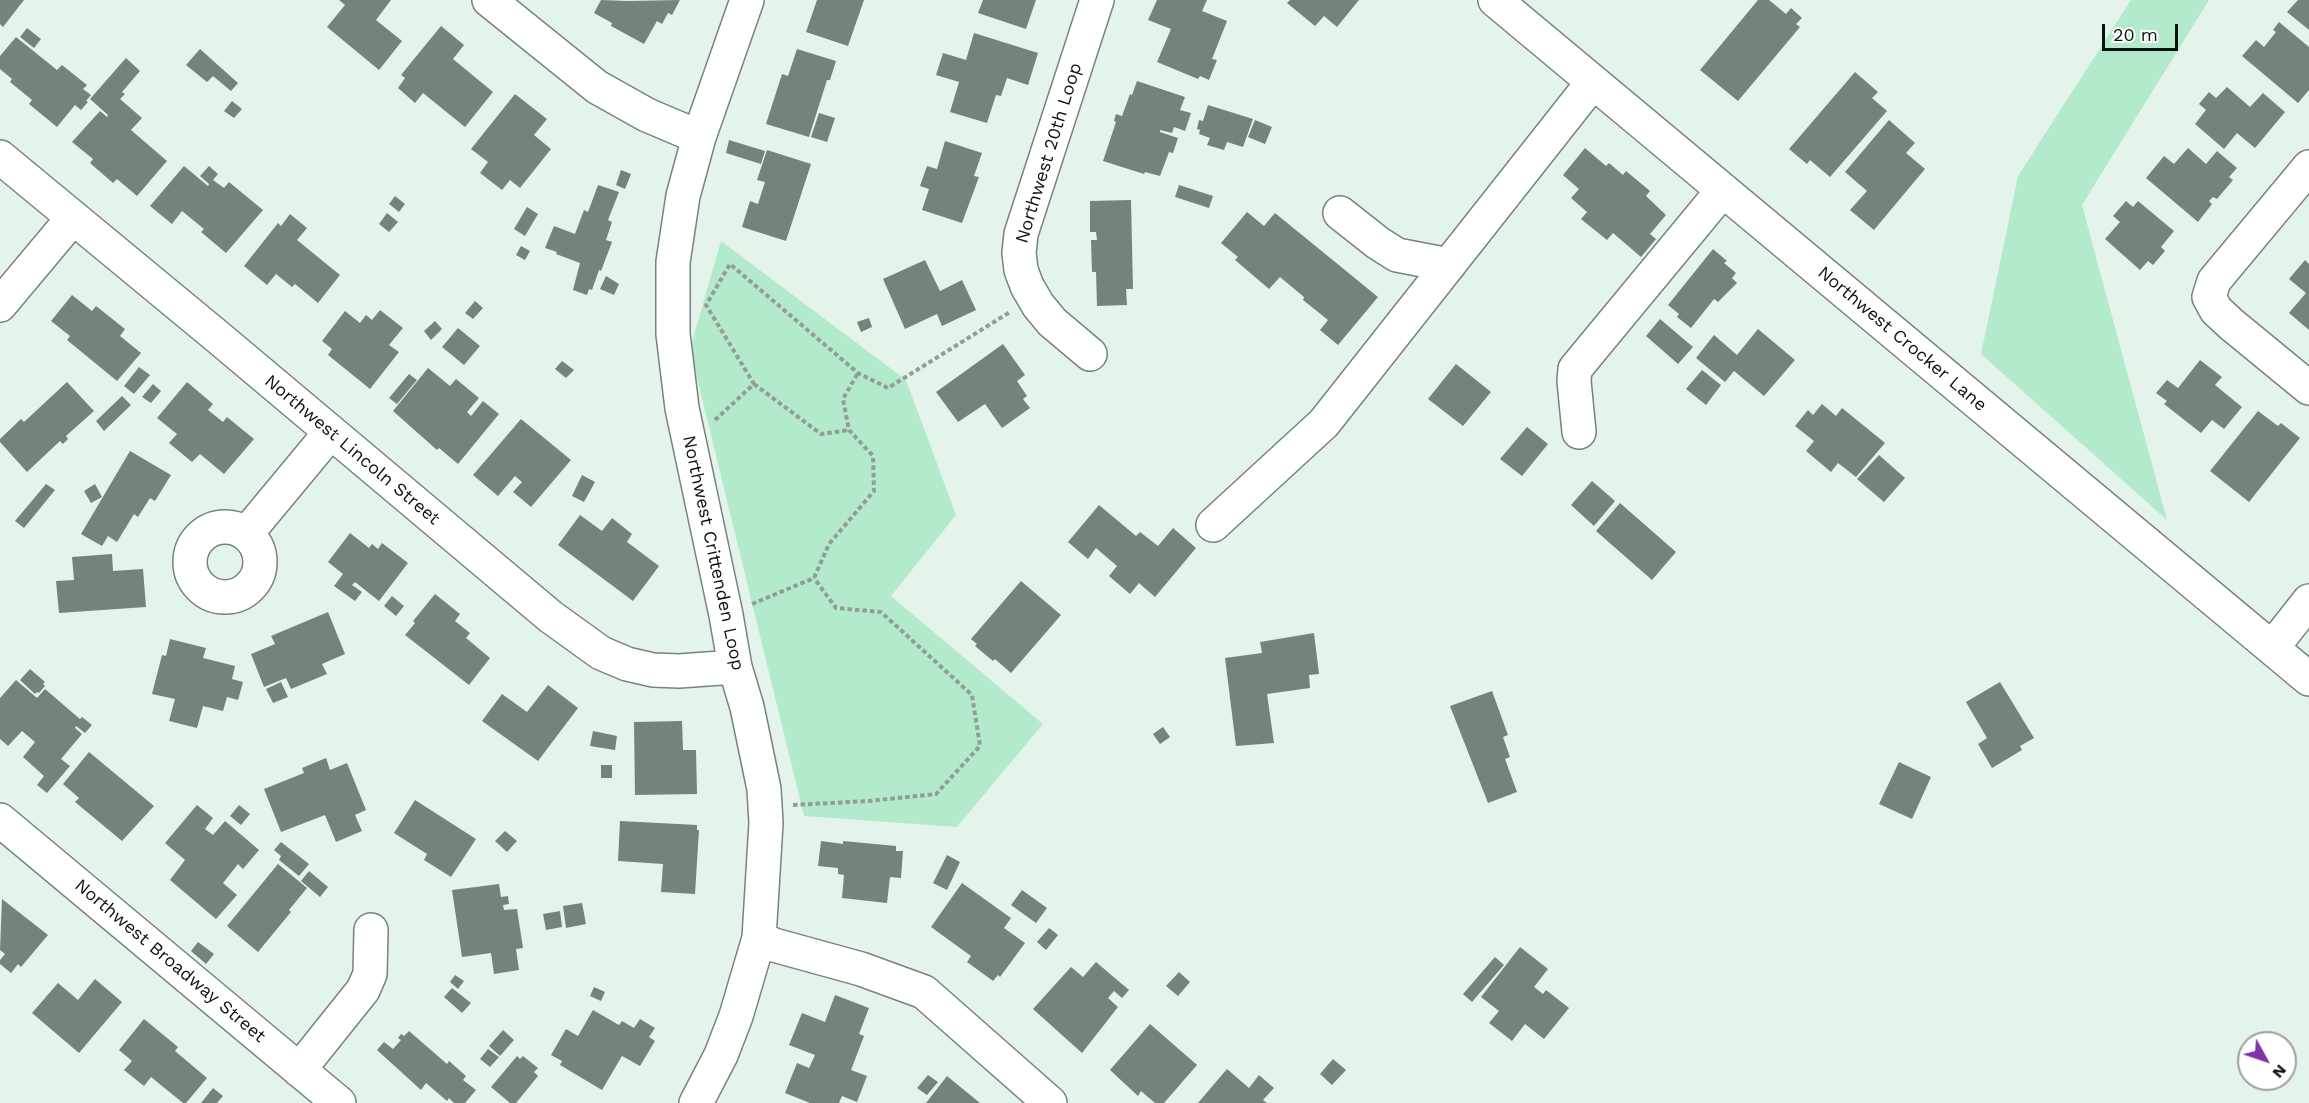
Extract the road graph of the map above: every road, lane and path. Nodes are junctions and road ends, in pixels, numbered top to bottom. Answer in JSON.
{"nodes":[{"id":1,"x":489,"y":0,"type":"edge"},
{"id":2,"x":747,"y":0,"type":"edge"},
{"id":3,"x":1097,"y":0,"type":"edge"},
{"id":4,"x":1495,"y":0,"type":"edge"},
{"id":5,"x":1593,"y":82,"type":"junction"},
{"id":6,"x":699,"y":137,"type":"junction"},
{"id":7,"x":0,"y":157,"type":"edge"},
{"id":8,"x":2309,"y":167,"type":"edge"},
{"id":9,"x":1723,"y":190,"type":"junction"},
{"id":10,"x":1340,"y":213,"type":"dead end"},
{"id":11,"x":72,"y":219,"type":"junction"},
{"id":12,"x":1449,"y":265,"type":"junction"},
{"id":13,"x":1034,"y":298,"type":"junction"},
{"id":14,"x":0,"y":306,"type":"edge"},
{"id":15,"x":1090,"y":354,"type":"dead end"},
{"id":16,"x":858,"y":374,"type":"junction"},
{"id":17,"x":754,"y":384,"type":"junction"},
{"id":18,"x":2309,"y":388,"type":"edge"},
{"id":19,"x":849,"y":430,"type":"junction"},
{"id":20,"x":1579,"y":432,"type":"dead end"},
{"id":21,"x":330,"y":433,"type":"junction"},
{"id":22,"x":688,"y":433,"type":"junction"},
{"id":23,"x":1214,"y":525,"type":"dead end"},
{"id":24,"x":247,"y":533,"type":"dead end"},
{"id":25,"x":814,"y":578,"type":"junction"},
{"id":26,"x":2309,"y":601,"type":"edge"},
{"id":27,"x":726,"y":615,"type":"junction"},
{"id":28,"x":2272,"y":648,"type":"junction"},
{"id":29,"x":735,"y":667,"type":"junction"},
{"id":30,"x":2309,"y":679,"type":"edge"},
{"id":31,"x":765,"y":807,"type":"junction"},
{"id":32,"x":0,"y":820,"type":"edge"},
{"id":33,"x":371,"y":930,"type":"dead end"},
{"id":34,"x":759,"y":938,"type":"junction"},
{"id":35,"x":299,"y":1070,"type":"junction"},
{"id":36,"x":339,"y":1103,"type":"edge"},
{"id":37,"x":696,"y":1103,"type":"edge"},
{"id":38,"x":1050,"y":1103,"type":"edge"}],
"edges":[{"from":1,"to":6,"type":"street"},
{"from":2,"to":6,"type":"street","name":"Northwest Crittenden Loop"},
{"from":3,"to":13,"type":"street","name":"Northwest 20th Loop"},
{"from":4,"to":5,"type":"street","name":"Northwest Crocker Lane"},
{"from":5,"to":9,"type":"street","name":"Northwest Crocker Lane"},
{"from":5,"to":12,"type":"street"},
{"from":6,"to":22,"type":"street","name":"Northwest Crittenden Loop"},
{"from":7,"to":11,"type":"street","name":"Northwest Lincoln Street"},
{"from":8,"to":18,"type":"street"},
{"from":9,"to":20,"type":"street"},
{"from":9,"to":28,"type":"street","name":"Northwest Crocker Lane"},
{"from":10,"to":12,"type":"street"},
{"from":11,"to":14,"type":"street"},
{"from":11,"to":21,"type":"street","name":"Northwest Lincoln Street"},
{"from":12,"to":23,"type":"street"},
{"from":13,"to":15,"type":"street","name":"Northwest 20th Loop"},
{"from":13,"to":16,"type":"path"},
{"from":16,"to":17,"type":"path"},
{"from":16,"to":19,"type":"path"},
{"from":17,"to":19,"type":"path"},
{"from":17,"to":22,"type":"path"},
{"from":19,"to":25,"type":"path"},
{"from":21,"to":24,"type":"street"},
{"from":21,"to":29,"type":"street","name":"Northwest Lincoln Street"},
{"from":22,"to":27,"type":"street","name":"Northwest Crittenden Loop"},
{"from":25,"to":27,"type":"path"},
{"from":25,"to":31,"type":"path"},
{"from":26,"to":28,"type":"street"},
{"from":27,"to":29,"type":"street","name":"Northwest Crittenden Loop"},
{"from":28,"to":30,"type":"street","name":"Northwest Crocker Lane"},
{"from":29,"to":31,"type":"street","name":"Northwest Crittenden Loop"},
{"from":31,"to":34,"type":"street","name":"Northwest Crittenden Loop"},
{"from":32,"to":35,"type":"street","name":"Northwest Broadway Street"},
{"from":33,"to":35,"type":"street"},
{"from":34,"to":37,"type":"street","name":"Northwest Crittenden Loop"},
{"from":34,"to":38,"type":"street"},
{"from":35,"to":36,"type":"street","name":"Northwest Broadway Street"}]}
